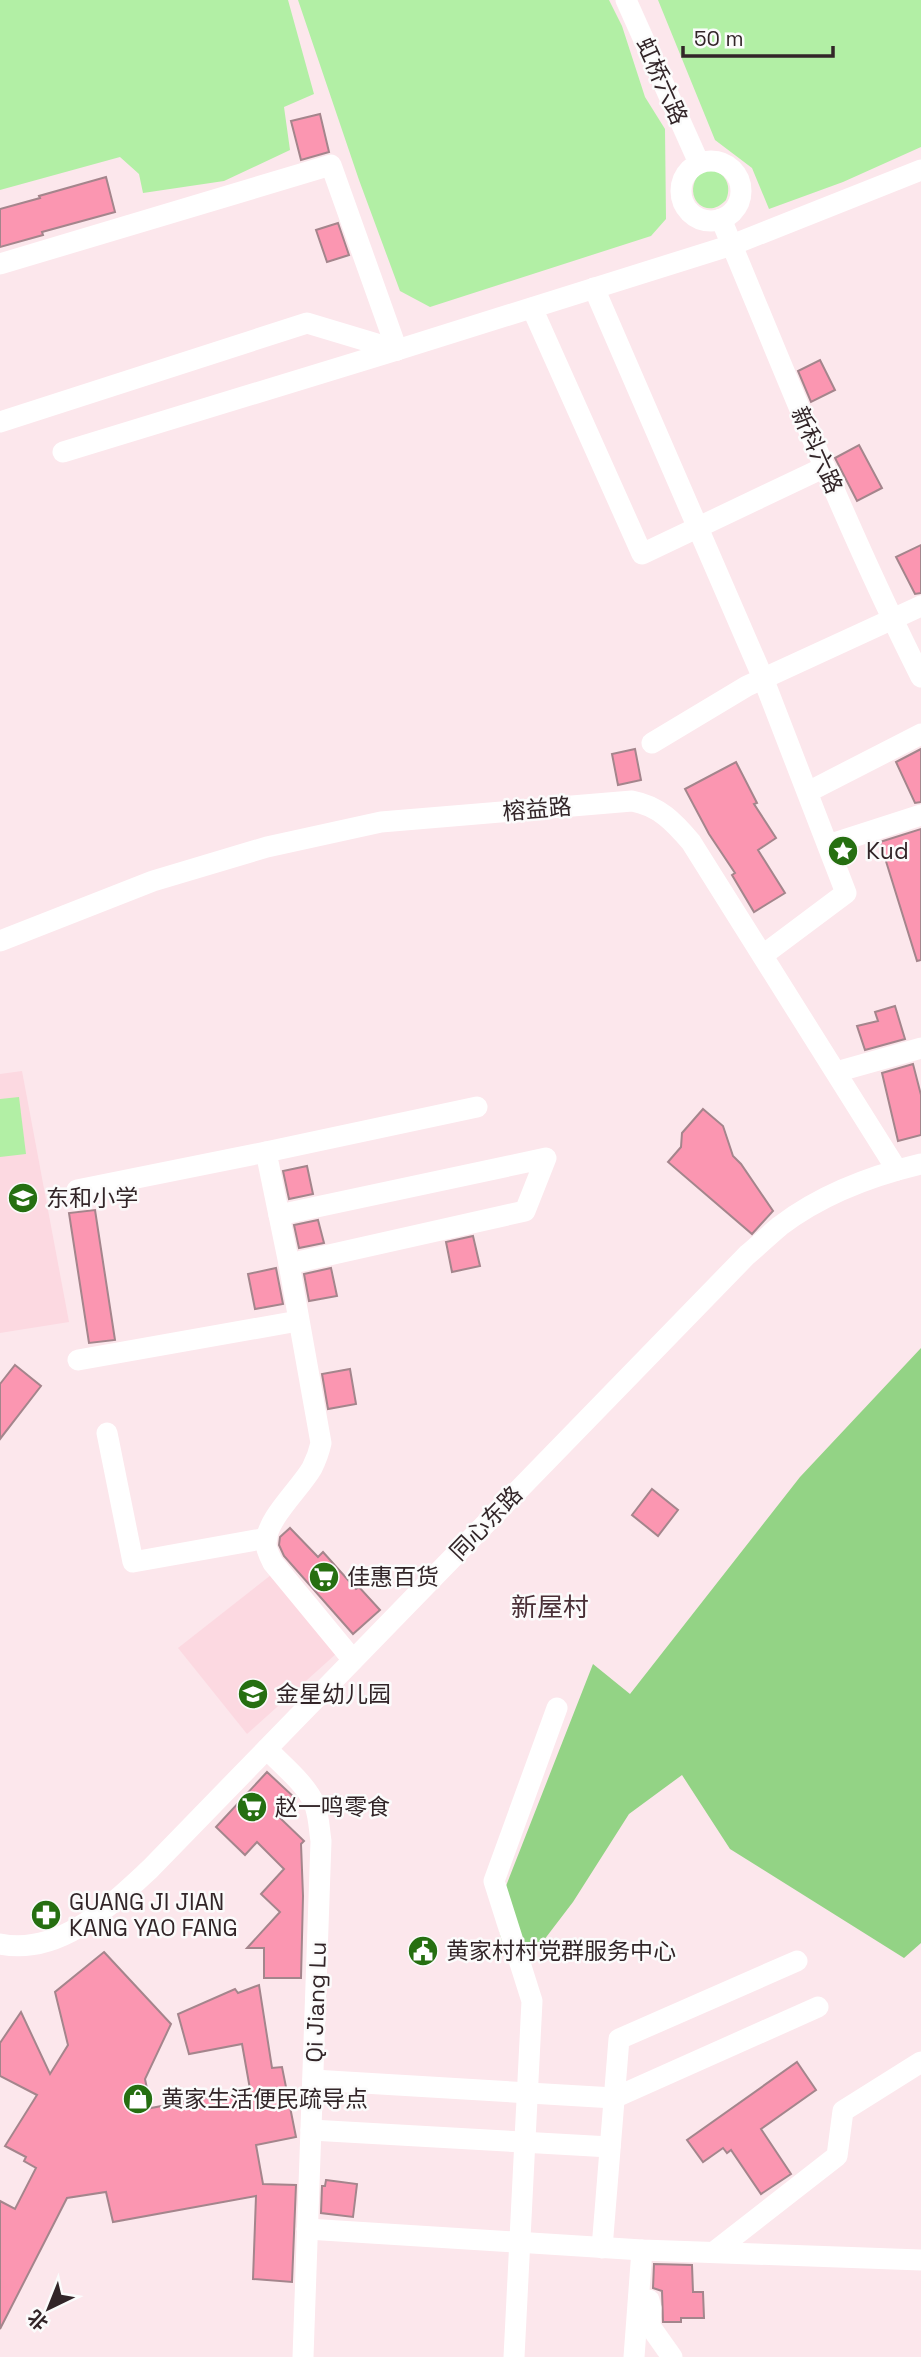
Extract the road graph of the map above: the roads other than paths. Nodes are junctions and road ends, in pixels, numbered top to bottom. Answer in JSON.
{"nodes":[{"id":1,"x":626,"y":0,"type":"edge"},
{"id":2,"x":699,"y":163,"type":"junction"},
{"id":3,"x":921,"y":170,"type":"edge"},
{"id":4,"x":721,"y":219,"type":"junction"},
{"id":5,"x":732,"y":245,"type":"junction"},
{"id":6,"x":0,"y":264,"type":"edge"},
{"id":7,"x":594,"y":288,"type":"junction"},
{"id":8,"x":532,"y":308,"type":"junction"},
{"id":9,"x":397,"y":350,"type":"junction"},
{"id":10,"x":0,"y":422,"type":"edge"},
{"id":11,"x":63,"y":452,"type":"dead end"},
{"id":12,"x":825,"y":467,"type":"junction"},
{"id":13,"x":698,"y":528,"type":"junction"},
{"id":14,"x":921,"y":606,"type":"edge"},
{"id":15,"x":892,"y":620,"type":"junction"},
{"id":16,"x":921,"y":677,"type":"edge"},
{"id":17,"x":763,"y":678,"type":"junction"},
{"id":18,"x":921,"y":734,"type":"edge"},
{"id":19,"x":652,"y":743,"type":"dead end"},
{"id":20,"x":808,"y":792,"type":"junction"},
{"id":21,"x":921,"y":815,"type":"edge"},
{"id":22,"x":828,"y":845,"type":"junction"},
{"id":23,"x":0,"y":941,"type":"edge"},
{"id":24,"x":762,"y":955,"type":"junction"},
{"id":25,"x":921,"y":1048,"type":"edge"},
{"id":26,"x":836,"y":1072,"type":"junction"},
{"id":27,"x":477,"y":1107,"type":"dead end"},
{"id":28,"x":266,"y":1152,"type":"junction"},
{"id":29,"x":921,"y":1164,"type":"edge"},
{"id":30,"x":897,"y":1170,"type":"junction"},
{"id":31,"x":77,"y":1190,"type":"dead end"},
{"id":32,"x":279,"y":1215,"type":"junction"},
{"id":33,"x":289,"y":1264,"type":"junction"},
{"id":34,"x":298,"y":1321,"type":"junction"},
{"id":35,"x":78,"y":1360,"type":"dead end"},
{"id":36,"x":107,"y":1433,"type":"dead end"},
{"id":37,"x":267,"y":1538,"type":"junction"},
{"id":38,"x":353,"y":1660,"type":"junction"},
{"id":39,"x":557,"y":1708,"type":"dead end"},
{"id":40,"x":267,"y":1749,"type":"junction"},
{"id":41,"x":0,"y":1944,"type":"edge"},
{"id":42,"x":797,"y":1961,"type":"dead end"},
{"id":43,"x":818,"y":2007,"type":"dead end"},
{"id":44,"x":921,"y":2062,"type":"edge"},
{"id":45,"x":313,"y":2080,"type":"junction"},
{"id":46,"x":528,"y":2092,"type":"junction"},
{"id":47,"x":614,"y":2098,"type":"junction"},
{"id":48,"x":311,"y":2130,"type":"junction"},
{"id":49,"x":525,"y":2143,"type":"junction"},
{"id":50,"x":610,"y":2147,"type":"junction"},
{"id":51,"x":307,"y":2229,"type":"junction"},
{"id":52,"x":520,"y":2242,"type":"junction"},
{"id":53,"x":602,"y":2248,"type":"junction"},
{"id":54,"x":642,"y":2250,"type":"junction"},
{"id":55,"x":714,"y":2252,"type":"junction"},
{"id":56,"x":921,"y":2260,"type":"edge"},
{"id":57,"x":639,"y":2292,"type":"junction"},
{"id":58,"x":303,"y":2357,"type":"edge"},
{"id":59,"x":514,"y":2357,"type":"edge"},
{"id":60,"x":634,"y":2357,"type":"edge"},
{"id":61,"x":672,"y":2357,"type":"edge"}],
"edges":[{"from":1,"to":2,"type":"street","name":"虹桥六路"},
{"from":2,"to":4,"type":"street"},
{"from":2,"to":4,"type":"street"},
{"from":3,"to":5,"type":"street"},
{"from":4,"to":5,"type":"street","name":"新科六路"},
{"from":5,"to":7,"type":"street"},
{"from":5,"to":12,"type":"street","name":"新科六路"},
{"from":6,"to":9,"type":"street"},
{"from":7,"to":8,"type":"street"},
{"from":7,"to":13,"type":"street"},
{"from":8,"to":9,"type":"street"},
{"from":8,"to":13,"type":"street"},
{"from":9,"to":10,"type":"street"},
{"from":9,"to":11,"type":"street"},
{"from":12,"to":13,"type":"street"},
{"from":12,"to":15,"type":"street","name":"新科六路"},
{"from":13,"to":17,"type":"street"},
{"from":14,"to":15,"type":"street"},
{"from":15,"to":16,"type":"street","name":"新科六路"},
{"from":15,"to":17,"type":"street"},
{"from":17,"to":19,"type":"street"},
{"from":17,"to":20,"type":"street"},
{"from":18,"to":20,"type":"street"},
{"from":20,"to":22,"type":"street"},
{"from":21,"to":22,"type":"street"},
{"from":22,"to":24,"type":"street"},
{"from":23,"to":24,"type":"street","name":"榕益路"},
{"from":24,"to":26,"type":"street","name":"榕益路"},
{"from":25,"to":26,"type":"street"},
{"from":26,"to":30,"type":"street","name":"榕益路"},
{"from":27,"to":28,"type":"street"},
{"from":28,"to":31,"type":"street"},
{"from":28,"to":32,"type":"street"},
{"from":29,"to":30,"type":"street","name":"同心东路"},
{"from":30,"to":38,"type":"street","name":"同心东路"},
{"from":32,"to":33,"type":"street"},
{"from":32,"to":33,"type":"street"},
{"from":33,"to":34,"type":"street"},
{"from":34,"to":35,"type":"street"},
{"from":34,"to":37,"type":"street"},
{"from":36,"to":37,"type":"street"},
{"from":37,"to":38,"type":"street"},
{"from":38,"to":40,"type":"street","name":"同心东路"},
{"from":39,"to":46,"type":"street"},
{"from":40,"to":41,"type":"street","name":"同心东路"},
{"from":40,"to":45,"type":"street","name":"Qi Jiang Lu"},
{"from":42,"to":47,"type":"street"},
{"from":43,"to":47,"type":"street"},
{"from":44,"to":55,"type":"street"},
{"from":45,"to":46,"type":"street"},
{"from":45,"to":48,"type":"street","name":"Qi Jiang Lu"},
{"from":46,"to":47,"type":"street"},
{"from":46,"to":49,"type":"street"},
{"from":47,"to":50,"type":"street"},
{"from":48,"to":49,"type":"street"},
{"from":48,"to":51,"type":"street","name":"Qi Jiang Lu"},
{"from":49,"to":50,"type":"street"},
{"from":49,"to":52,"type":"street"},
{"from":50,"to":53,"type":"street"},
{"from":51,"to":52,"type":"street"},
{"from":51,"to":58,"type":"street","name":"Qi Jiang Lu"},
{"from":52,"to":53,"type":"street"},
{"from":52,"to":59,"type":"street"},
{"from":53,"to":54,"type":"street"},
{"from":54,"to":55,"type":"street"},
{"from":54,"to":57,"type":"street"},
{"from":55,"to":56,"type":"street"},
{"from":57,"to":60,"type":"street"},
{"from":57,"to":61,"type":"street"}]}
